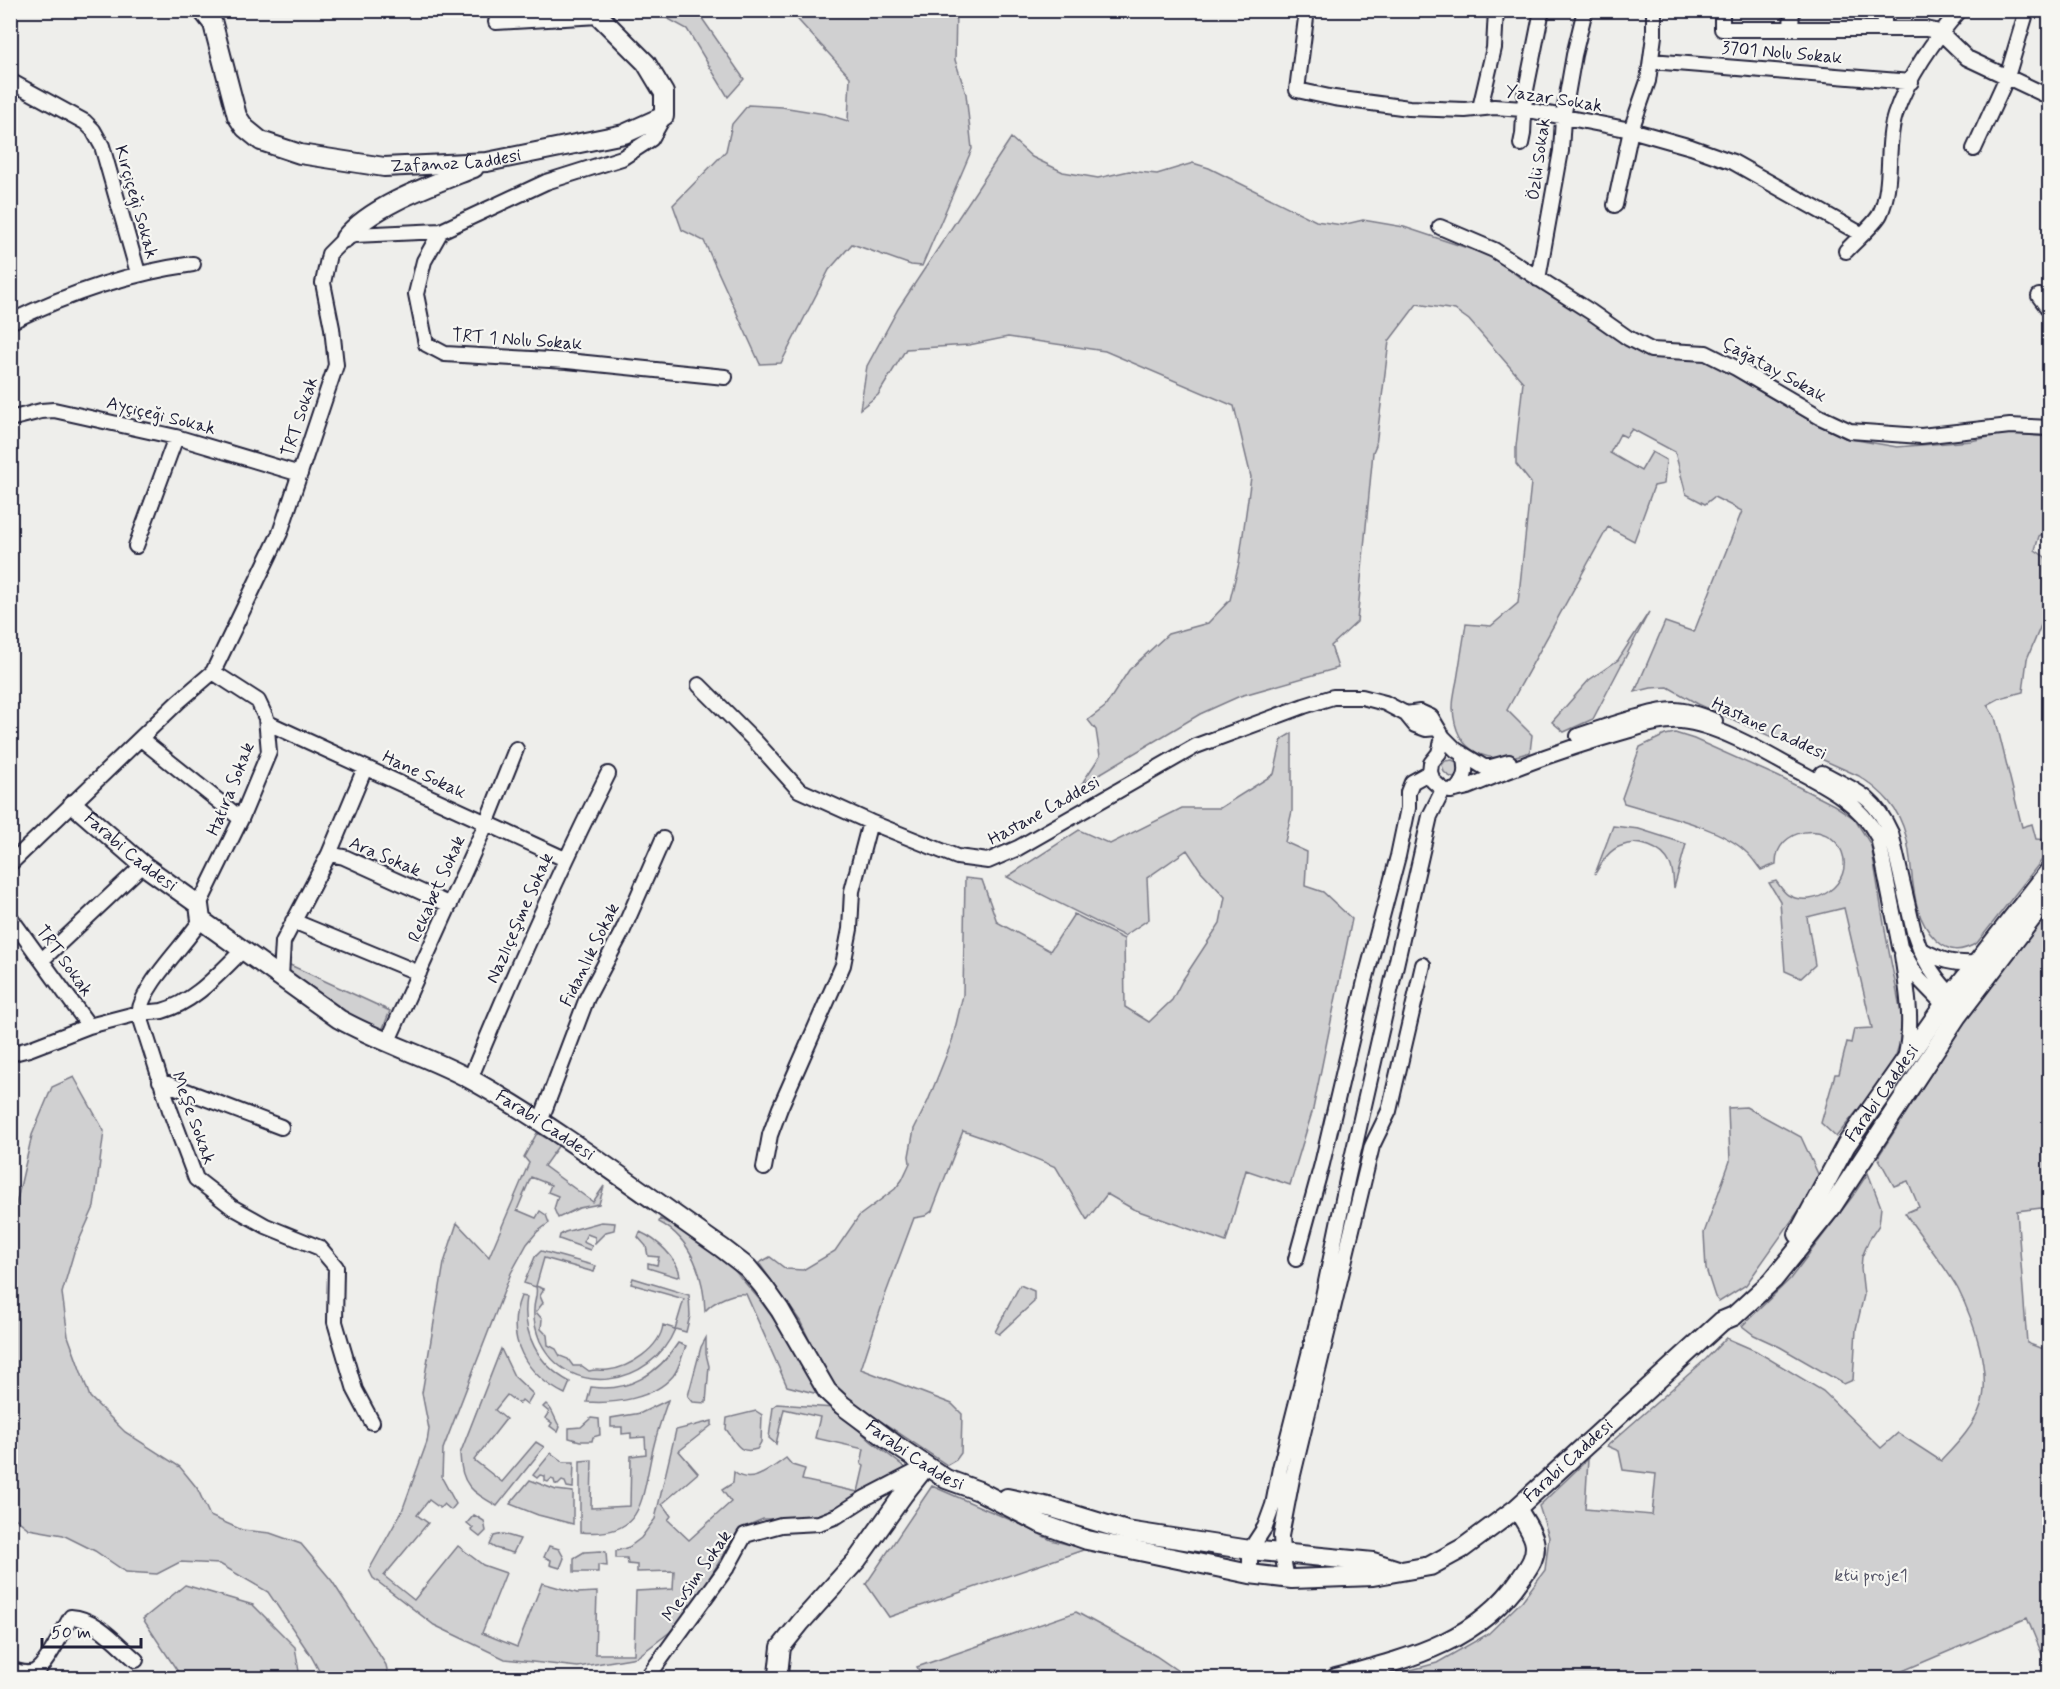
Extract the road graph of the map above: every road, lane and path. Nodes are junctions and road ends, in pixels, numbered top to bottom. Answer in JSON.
{"nodes":[{"id":1,"x":202,"y":10,"type":"edge"},
{"id":2,"x":1307,"y":10,"type":"edge"},
{"id":3,"x":1496,"y":10,"type":"edge"},
{"id":4,"x":1542,"y":10,"type":"edge"},
{"id":5,"x":1585,"y":10,"type":"edge"},
{"id":6,"x":1654,"y":10,"type":"edge"},
{"id":7,"x":1722,"y":10,"type":"edge"},
{"id":8,"x":1792,"y":10,"type":"edge"},
{"id":9,"x":1884,"y":10,"type":"edge"},
{"id":10,"x":1960,"y":10,"type":"edge"},
{"id":11,"x":2027,"y":10,"type":"edge"},
{"id":12,"x":596,"y":13,"type":"edge"},
{"id":13,"x":496,"y":22,"type":"dead end"},
{"id":14,"x":1791,"y":29,"type":"junction"},
{"id":15,"x":1884,"y":29,"type":"junction"},
{"id":16,"x":1940,"y":32,"type":"junction"},
{"id":17,"x":1651,"y":61,"type":"junction"},
{"id":18,"x":2007,"y":77,"type":"junction"},
{"id":19,"x":10,"y":81,"type":"edge"},
{"id":20,"x":1911,"y":82,"type":"junction"},
{"id":21,"x":2049,"y":97,"type":"edge"},
{"id":22,"x":1480,"y":108,"type":"junction"},
{"id":23,"x":1523,"y":109,"type":"junction"},
{"id":24,"x":664,"y":116,"type":"junction"},
{"id":25,"x":1563,"y":118,"type":"junction"},
{"id":26,"x":1631,"y":130,"type":"junction"},
{"id":27,"x":1521,"y":144,"type":"dead end"},
{"id":28,"x":1974,"y":149,"type":"dead end"},
{"id":29,"x":487,"y":162,"type":"junction"},
{"id":30,"x":1616,"y":206,"type":"dead end"},
{"id":31,"x":1440,"y":227,"type":"dead end"},
{"id":32,"x":441,"y":231,"type":"junction"},
{"id":33,"x":1861,"y":234,"type":"junction"},
{"id":34,"x":345,"y":238,"type":"junction"},
{"id":35,"x":1846,"y":251,"type":"dead end"},
{"id":36,"x":193,"y":264,"type":"dead end"},
{"id":37,"x":138,"y":273,"type":"junction"},
{"id":38,"x":1538,"y":279,"type":"junction"},
{"id":39,"x":2039,"y":296,"type":"dead end"},
{"id":40,"x":2049,"y":311,"type":"edge"},
{"id":41,"x":10,"y":322,"type":"edge"},
{"id":42,"x":725,"y":377,"type":"dead end"},
{"id":43,"x":10,"y":409,"type":"edge"},
{"id":44,"x":10,"y":414,"type":"edge"},
{"id":45,"x":10,"y":419,"type":"edge"},
{"id":46,"x":2049,"y":428,"type":"edge"},
{"id":47,"x":176,"y":437,"type":"junction"},
{"id":48,"x":300,"y":474,"type":"junction"},
{"id":49,"x":136,"y":546,"type":"dead end"},
{"id":50,"x":213,"y":672,"type":"junction"},
{"id":51,"x":699,"y":685,"type":"dead end"},
{"id":52,"x":268,"y":723,"type":"junction"},
{"id":53,"x":1440,"y":733,"type":"junction"},
{"id":54,"x":141,"y":739,"type":"junction"},
{"id":55,"x":516,"y":749,"type":"dead end"},
{"id":56,"x":1439,"y":753,"type":"junction"},
{"id":57,"x":1459,"y":753,"type":"junction"},
{"id":58,"x":365,"y":768,"type":"junction"},
{"id":59,"x":1430,"y":772,"type":"junction"},
{"id":60,"x":608,"y":774,"type":"dead end"},
{"id":61,"x":1450,"y":790,"type":"junction"},
{"id":62,"x":73,"y":804,"type":"junction"},
{"id":63,"x":241,"y":819,"type":"junction"},
{"id":64,"x":870,"y":822,"type":"junction"},
{"id":65,"x":486,"y":824,"type":"junction"},
{"id":66,"x":663,"y":839,"type":"dead end"},
{"id":67,"x":329,"y":855,"type":"junction"},
{"id":68,"x":565,"y":859,"type":"junction"},
{"id":69,"x":10,"y":864,"type":"edge"},
{"id":70,"x":143,"y":865,"type":"junction"},
{"id":71,"x":2049,"y":870,"type":"edge"},
{"id":72,"x":2049,"y":894,"type":"edge"},
{"id":73,"x":450,"y":905,"type":"junction"},
{"id":74,"x":200,"y":913,"type":"junction"},
{"id":75,"x":10,"y":917,"type":"edge"},
{"id":76,"x":293,"y":921,"type":"junction"},
{"id":77,"x":1900,"y":947,"type":"junction"},
{"id":78,"x":1920,"y":949,"type":"junction"},
{"id":79,"x":243,"y":950,"type":"junction"},
{"id":80,"x":42,"y":960,"type":"junction"},
{"id":81,"x":1976,"y":963,"type":"junction"},
{"id":82,"x":1424,"y":964,"type":"dead end"},
{"id":83,"x":419,"y":974,"type":"junction"},
{"id":84,"x":281,"y":977,"type":"junction"},
{"id":85,"x":1954,"y":1005,"type":"junction"},
{"id":86,"x":139,"y":1013,"type":"junction"},
{"id":87,"x":89,"y":1026,"type":"junction"},
{"id":88,"x":387,"y":1043,"type":"junction"},
{"id":89,"x":10,"y":1054,"type":"edge"},
{"id":90,"x":1905,"y":1062,"type":"junction"},
{"id":91,"x":470,"y":1079,"type":"junction"},
{"id":92,"x":160,"y":1081,"type":"junction"},
{"id":93,"x":540,"y":1122,"type":"junction"},
{"id":94,"x":281,"y":1127,"type":"dead end"},
{"id":95,"x":1846,"y":1145,"type":"junction"},
{"id":96,"x":1864,"y":1156,"type":"junction"},
{"id":97,"x":1833,"y":1167,"type":"junction"},
{"id":98,"x":764,"y":1168,"type":"dead end"},
{"id":99,"x":1849,"y":1179,"type":"junction"},
{"id":100,"x":1296,"y":1259,"type":"dead end"},
{"id":101,"x":1722,"y":1321,"type":"junction"},
{"id":102,"x":372,"y":1422,"type":"dead end"},
{"id":103,"x":926,"y":1466,"type":"junction"},
{"id":104,"x":979,"y":1491,"type":"junction"},
{"id":105,"x":1517,"y":1508,"type":"junction"},
{"id":106,"x":1250,"y":1550,"type":"junction"},
{"id":107,"x":1281,"y":1553,"type":"junction"},
{"id":108,"x":1398,"y":1571,"type":"junction"},
{"id":109,"x":1250,"y":1574,"type":"junction"},
{"id":110,"x":1287,"y":1579,"type":"junction"},
{"id":111,"x":136,"y":1660,"type":"dead end"},
{"id":112,"x":10,"y":1669,"type":"edge"},
{"id":113,"x":647,"y":1678,"type":"edge"},
{"id":114,"x":779,"y":1678,"type":"edge"},
{"id":115,"x":1336,"y":1678,"type":"edge"}],
"edges":[{"from":1,"to":29,"type":"street","name":"Zafanoz Caddesi"},
{"from":2,"to":22,"type":"street","name":"Yazar Sokak"},
{"from":3,"to":22,"type":"street"},
{"from":4,"to":23,"type":"street"},
{"from":5,"to":25,"type":"street","name":"Özlü Sokak"},
{"from":6,"to":17,"type":"street"},
{"from":7,"to":14,"type":"street"},
{"from":8,"to":14,"type":"street"},
{"from":9,"to":15,"type":"street"},
{"from":10,"to":16,"type":"street"},
{"from":11,"to":18,"type":"street"},
{"from":12,"to":13,"type":"street"},
{"from":12,"to":24,"type":"street"},
{"from":14,"to":15,"type":"street"},
{"from":15,"to":16,"type":"street"},
{"from":16,"to":18,"type":"street"},
{"from":16,"to":20,"type":"street"},
{"from":17,"to":20,"type":"street","name":"3701 Nolu Sokak"},
{"from":17,"to":26,"type":"street"},
{"from":18,"to":21,"type":"street"},
{"from":18,"to":28,"type":"street"},
{"from":19,"to":37,"type":"street","name":"Kırçiçeği Sokak"},
{"from":20,"to":33,"type":"street"},
{"from":22,"to":23,"type":"street","name":"Yazar Sokak"},
{"from":23,"to":25,"type":"street","name":"Yazar Sokak"},
{"from":23,"to":27,"type":"street"},
{"from":24,"to":29,"type":"street","name":"Zafanoz Caddesi"},
{"from":24,"to":32,"type":"street"},
{"from":25,"to":26,"type":"street","name":"Yazar Sokak"},
{"from":25,"to":38,"type":"street","name":"Özlü Sokak"},
{"from":26,"to":30,"type":"street"},
{"from":26,"to":33,"type":"street","name":"Yazar Sokak"},
{"from":29,"to":34,"type":"street"},
{"from":31,"to":38,"type":"street","name":"Çağatay Sokak"},
{"from":32,"to":34,"type":"street"},
{"from":32,"to":42,"type":"street","name":"TRT 1 Nolu Sokak"},
{"from":33,"to":35,"type":"street"},
{"from":34,"to":48,"type":"street","name":"TRT Sokak"},
{"from":36,"to":37,"type":"street"},
{"from":37,"to":41,"type":"street"},
{"from":38,"to":46,"type":"street","name":"Çağatay Sokak"},
{"from":39,"to":40,"type":"street"},
{"from":43,"to":44,"type":"street"},
{"from":45,"to":47,"type":"street","name":"Ayçiçeği Sokak"},
{"from":47,"to":48,"type":"street","name":"Ayçiçeği Sokak"},
{"from":47,"to":49,"type":"street"},
{"from":48,"to":50,"type":"street","name":"TRT Sokak"},
{"from":50,"to":52,"type":"street","name":"Hatıra Sokak"},
{"from":50,"to":54,"type":"street","name":"TRT Sokak"},
{"from":51,"to":64,"type":"street","name":"Hastane Caddesi"},
{"from":52,"to":58,"type":"street","name":"Hane Sokak"},
{"from":52,"to":63,"type":"street","name":"Hatıra Sokak"},
{"from":53,"to":56,"type":"street"},
{"from":53,"to":57,"type":"street","name":"Hastane Caddesi"},
{"from":53,"to":64,"type":"street","name":"Hastane Caddesi"},
{"from":54,"to":62,"type":"street","name":"TRT Sokak"},
{"from":54,"to":63,"type":"street"},
{"from":55,"to":65,"type":"street","name":"Rekabet Sokak"},
{"from":56,"to":57,"type":"street"},
{"from":56,"to":59,"type":"street"},
{"from":57,"to":61,"type":"street"},
{"from":57,"to":78,"type":"street","name":"Hastane Caddesi"},
{"from":58,"to":65,"type":"street","name":"Hane Sokak"},
{"from":58,"to":67,"type":"street"},
{"from":59,"to":61,"type":"street"},
{"from":59,"to":100,"type":"street"},
{"from":60,"to":68,"type":"street","name":"Nazlıçeşme Sokak"},
{"from":61,"to":77,"type":"street","name":"Hastane Caddesi"},
{"from":61,"to":106,"type":"street"},
{"from":62,"to":69,"type":"street","name":"TRT Sokak"},
{"from":62,"to":70,"type":"street","name":"Farabi Caddesi"},
{"from":63,"to":74,"type":"street","name":"Hatıra Sokak"},
{"from":64,"to":98,"type":"street"},
{"from":65,"to":68,"type":"street","name":"Hane Sokak"},
{"from":65,"to":73,"type":"street","name":"Rekabet Sokak"},
{"from":66,"to":93,"type":"street","name":"Fidanlık Sokak"},
{"from":67,"to":73,"type":"street","name":"Ara Sokak"},
{"from":67,"to":76,"type":"street","name":"Ara Sokak"},
{"from":68,"to":91,"type":"street","name":"Nazlıçeşme Sokak"},
{"from":70,"to":74,"type":"street","name":"Farabi Caddesi"},
{"from":70,"to":80,"type":"street"},
{"from":71,"to":81,"type":"street","name":"Farabi Caddesi"},
{"from":72,"to":85,"type":"street","name":"Farabi Caddesi"},
{"from":73,"to":83,"type":"street","name":"Rekabet Sokak"},
{"from":74,"to":79,"type":"street","name":"Farabi Caddesi"},
{"from":74,"to":86,"type":"street","name":"Hatıra Sokak"},
{"from":75,"to":80,"type":"street","name":"TRT Sokak"},
{"from":76,"to":83,"type":"street"},
{"from":76,"to":84,"type":"street","name":"Ara Sokak"},
{"from":77,"to":85,"type":"street","name":"Hastane Caddesi"},
{"from":77,"to":90,"type":"street","name":"Hastane Caddesi"},
{"from":78,"to":81,"type":"street"},
{"from":78,"to":85,"type":"street","name":"Hastane Caddesi"},
{"from":79,"to":84,"type":"street","name":"Farabi Caddesi"},
{"from":79,"to":86,"type":"street"},
{"from":80,"to":87,"type":"street","name":"TRT Sokak"},
{"from":81,"to":85,"type":"street","name":"Farabi Caddesi"},
{"from":82,"to":107,"type":"street"},
{"from":83,"to":88,"type":"street","name":"Rekabet Sokak"},
{"from":84,"to":88,"type":"street","name":"Farabi Caddesi"},
{"from":85,"to":90,"type":"street","name":"Farabi Caddesi"},
{"from":85,"to":96,"type":"street","name":"Farabi Caddesi"},
{"from":86,"to":87,"type":"street"},
{"from":86,"to":92,"type":"street","name":"Meşe Sokak"},
{"from":87,"to":89,"type":"street"},
{"from":88,"to":91,"type":"street","name":"Farabi Caddesi"},
{"from":90,"to":95,"type":"street","name":"Farabi Caddesi"},
{"from":91,"to":93,"type":"street","name":"Farabi Caddesi"},
{"from":92,"to":94,"type":"street"},
{"from":92,"to":102,"type":"street","name":"Meşe Sokak"},
{"from":93,"to":103,"type":"street","name":"Farabi Caddesi"},
{"from":95,"to":96,"type":"street"},
{"from":95,"to":97,"type":"street","name":"Farabi Caddesi"},
{"from":96,"to":99,"type":"street","name":"Farabi Caddesi"},
{"from":97,"to":99,"type":"street"},
{"from":97,"to":101,"type":"street","name":"Farabi Caddesi"},
{"from":99,"to":101,"type":"street","name":"Farabi Caddesi"},
{"from":101,"to":105,"type":"street","name":"Farabi Caddesi"},
{"from":103,"to":104,"type":"street","name":"Farabi Caddesi"},
{"from":103,"to":113,"type":"street","name":"Mevsim Sokak"},
{"from":103,"to":114,"type":"street"},
{"from":104,"to":106,"type":"street","name":"Farabi Caddesi"},
{"from":104,"to":109,"type":"street","name":"Farabi Caddesi"},
{"from":105,"to":108,"type":"street","name":"Farabi Caddesi"},
{"from":105,"to":115,"type":"street"},
{"from":106,"to":107,"type":"street","name":"Farabi Caddesi"},
{"from":106,"to":109,"type":"street"},
{"from":107,"to":108,"type":"street","name":"Farabi Caddesi"},
{"from":107,"to":110,"type":"street"},
{"from":108,"to":110,"type":"street","name":"Farabi Caddesi"},
{"from":109,"to":110,"type":"street","name":"Farabi Caddesi"},
{"from":111,"to":112,"type":"street"}]}
